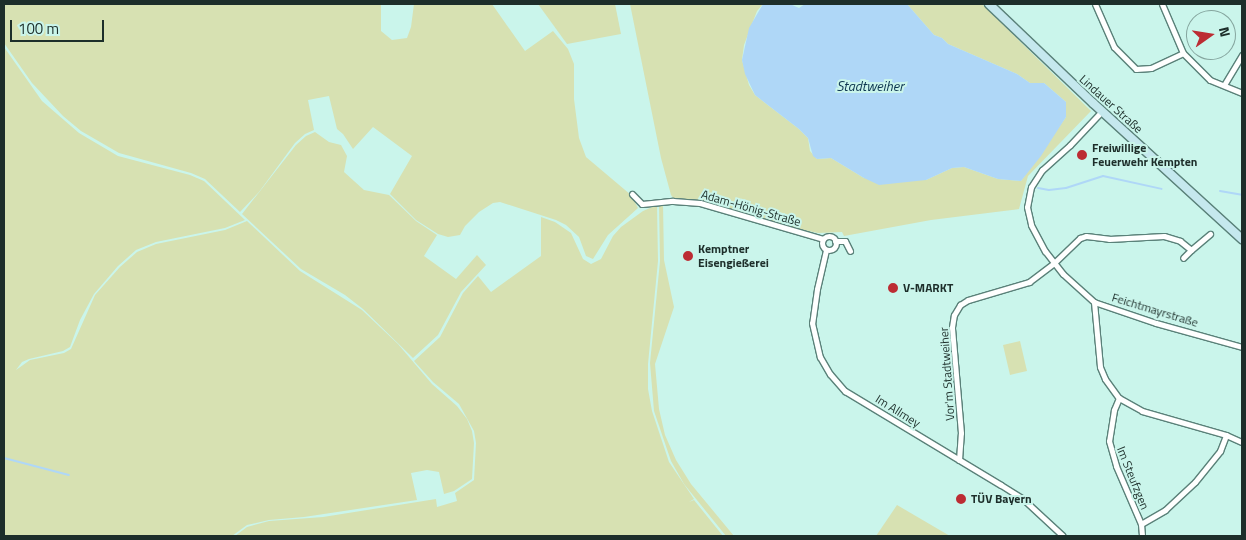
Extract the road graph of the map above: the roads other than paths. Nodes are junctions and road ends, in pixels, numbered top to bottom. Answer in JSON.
{"nodes":[{"id":1,"x":989,"y":4,"type":"edge"},
{"id":2,"x":1095,"y":4,"type":"edge"},
{"id":3,"x":1162,"y":4,"type":"edge"},
{"id":4,"x":1183,"y":53,"type":"junction"},
{"id":5,"x":1242,"y":55,"type":"edge"},
{"id":6,"x":1224,"y":85,"type":"junction"},
{"id":7,"x":1242,"y":93,"type":"edge"},
{"id":8,"x":1102,"y":111,"type":"junction"},
{"id":9,"x":632,"y":194,"type":"dead end"},
{"id":10,"x":1210,"y":234,"type":"dead end"},
{"id":11,"x":823,"y":239,"type":"junction"},
{"id":12,"x":1242,"y":239,"type":"edge"},
{"id":13,"x":836,"y":241,"type":"junction"},
{"id":14,"x":826,"y":250,"type":"junction"},
{"id":15,"x":1191,"y":250,"type":"junction"},
{"id":16,"x":850,"y":251,"type":"dead end"},
{"id":17,"x":1183,"y":258,"type":"dead end"},
{"id":18,"x":1054,"y":263,"type":"junction"},
{"id":19,"x":1094,"y":302,"type":"junction"},
{"id":20,"x":1242,"y":347,"type":"edge"},
{"id":21,"x":1119,"y":398,"type":"junction"},
{"id":22,"x":1226,"y":435,"type":"junction"},
{"id":23,"x":1242,"y":442,"type":"edge"},
{"id":24,"x":959,"y":460,"type":"junction"},
{"id":25,"x":1141,"y":524,"type":"junction"},
{"id":26,"x":1064,"y":536,"type":"edge"},
{"id":27,"x":1142,"y":536,"type":"edge"}],
"edges":[{"from":1,"to":8,"type":"main road","name":"Lindauer Straße"},
{"from":2,"to":4,"type":"street"},
{"from":3,"to":4,"type":"street"},
{"from":4,"to":6,"type":"street"},
{"from":5,"to":6,"type":"street"},
{"from":6,"to":7,"type":"street"},
{"from":8,"to":12,"type":"main road","name":"Lindauer Straße"},
{"from":8,"to":18,"type":"street","name":"Feichtmayrstraße"},
{"from":9,"to":11,"type":"street","name":"Adam-Hönig-Straße"},
{"from":10,"to":15,"type":"street"},
{"from":11,"to":13,"type":"street"},
{"from":11,"to":14,"type":"street","name":"Im Allmey"},
{"from":13,"to":14,"type":"street"},
{"from":13,"to":16,"type":"street"},
{"from":14,"to":24,"type":"street","name":"Im Allmey"},
{"from":15,"to":17,"type":"street"},
{"from":15,"to":18,"type":"street","name":"Vor'm Stadtweiher"},
{"from":18,"to":19,"type":"street","name":"Feichtmayrstraße"},
{"from":18,"to":24,"type":"street","name":"Vor'm Stadtweiher"},
{"from":19,"to":20,"type":"street","name":"Feichtmayrstraße"},
{"from":19,"to":21,"type":"street"},
{"from":21,"to":22,"type":"street"},
{"from":21,"to":25,"type":"street","name":"Im Steufzgen"},
{"from":22,"to":23,"type":"street"},
{"from":22,"to":25,"type":"street"},
{"from":24,"to":26,"type":"street","name":"Im Allmey"},
{"from":25,"to":27,"type":"street","name":"Im Steufzgen"}]}
